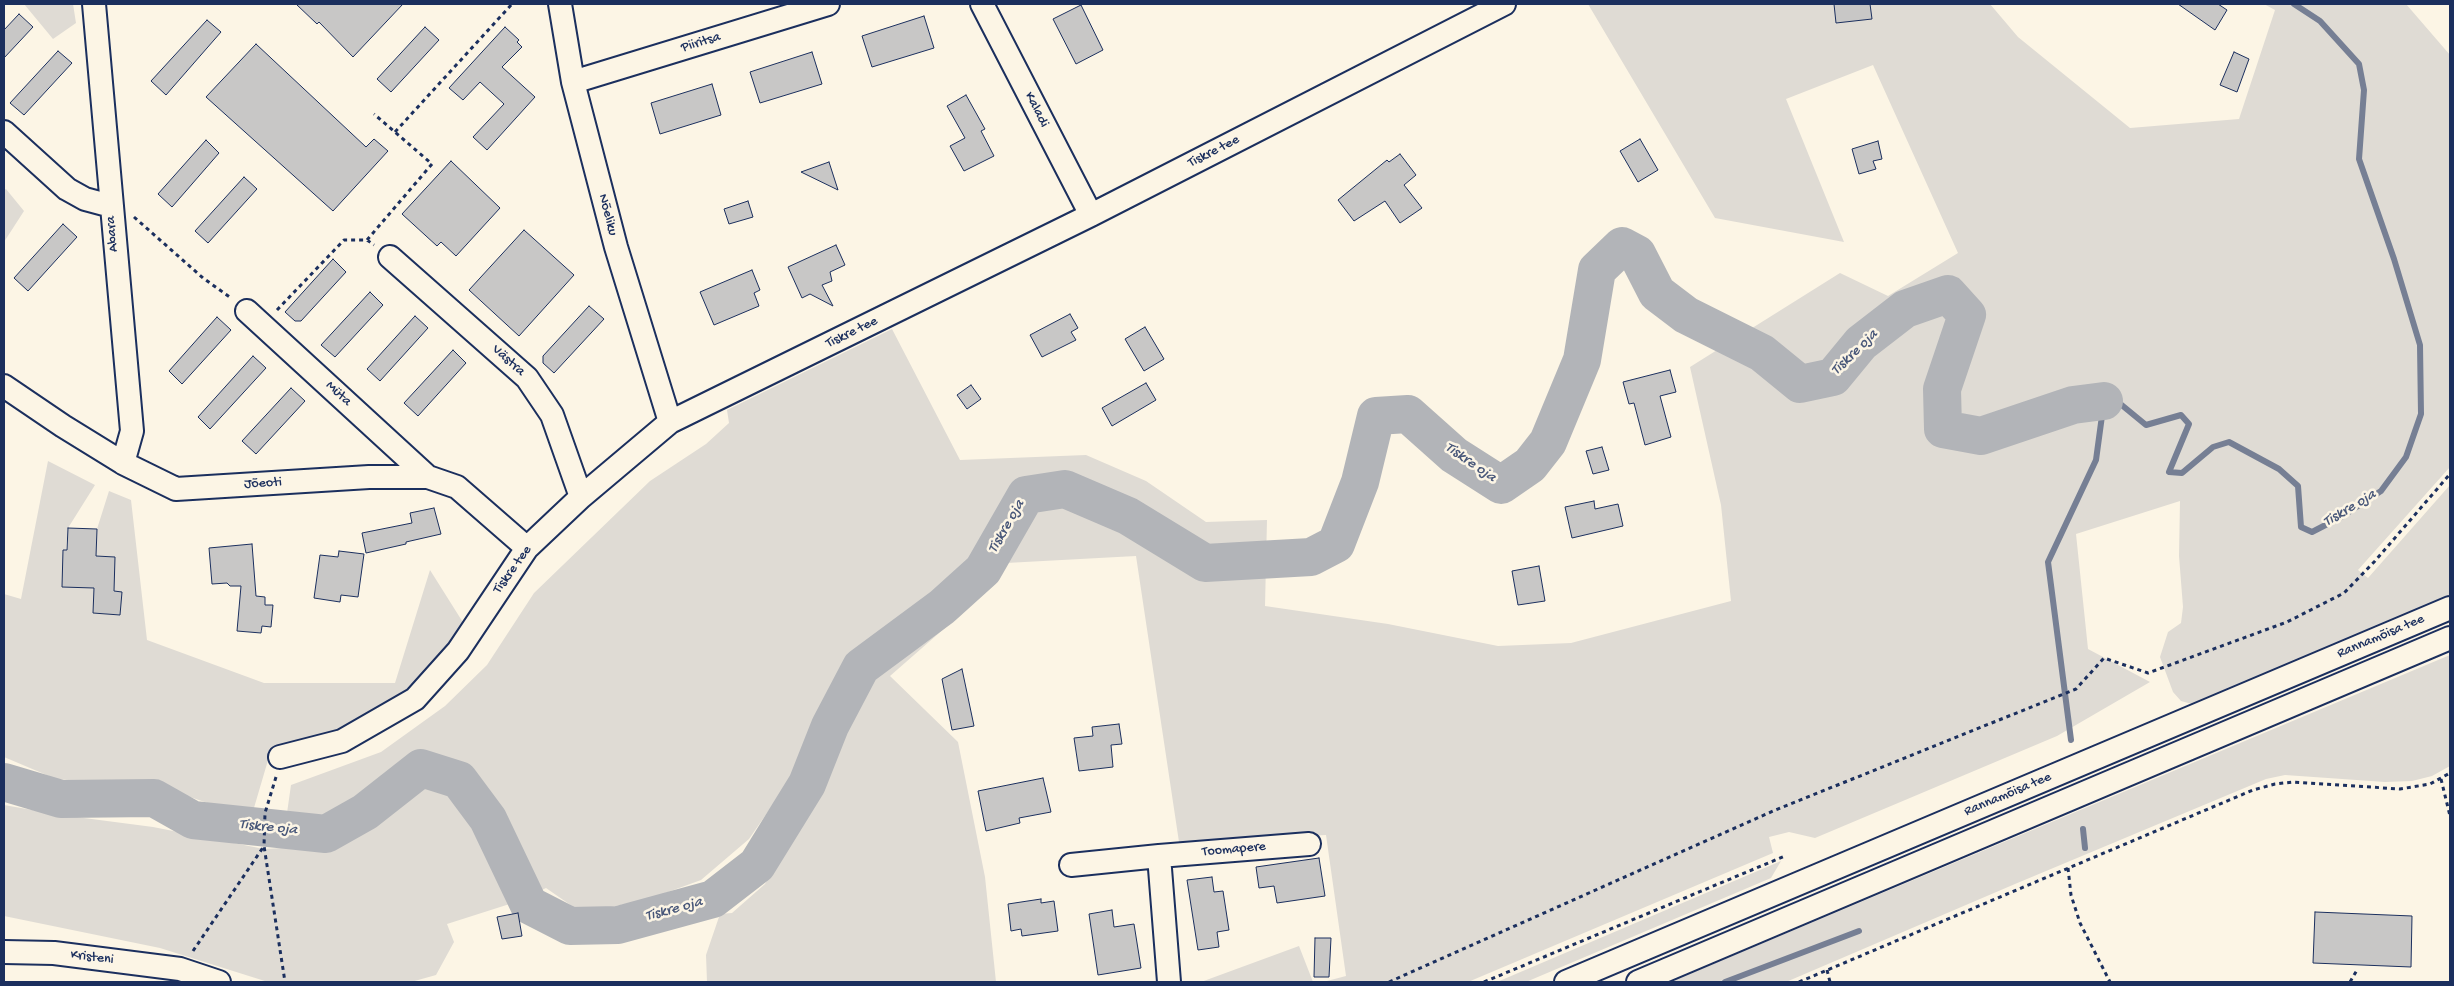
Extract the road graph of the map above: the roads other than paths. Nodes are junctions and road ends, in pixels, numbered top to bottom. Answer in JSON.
{"nodes":[{"id":1,"x":94,"y":4,"type":"edge"},
{"id":2,"x":560,"y":4,"type":"edge"},
{"id":3,"x":828,"y":4,"type":"edge"},
{"id":4,"x":982,"y":4,"type":"edge"},
{"id":5,"x":1504,"y":4,"type":"edge"},
{"id":6,"x":573,"y":82,"type":"junction"},
{"id":7,"x":4,"y":132,"type":"edge"},
{"id":8,"x":111,"y":206,"type":"junction"},
{"id":9,"x":1091,"y":215,"type":"junction"},
{"id":10,"x":390,"y":257,"type":"road end"},
{"id":11,"x":255,"y":318,"type":"road end"},
{"id":12,"x":4,"y":386,"type":"edge"},
{"id":13,"x":670,"y":422,"type":"junction"},
{"id":14,"x":123,"y":463,"type":"junction"},
{"id":15,"x":428,"y":477,"type":"junction"},
{"id":16,"x":581,"y":497,"type":"junction"},
{"id":17,"x":527,"y":548,"type":"junction"},
{"id":18,"x":2450,"y":608,"type":"edge"},
{"id":19,"x":2450,"y":638,"type":"edge"},
{"id":20,"x":280,"y":757,"type":"road end"},
{"id":21,"x":1309,"y":844,"type":"dead end"},
{"id":22,"x":1159,"y":856,"type":"junction"},
{"id":23,"x":1072,"y":865,"type":"dead end"},
{"id":24,"x":4,"y":952,"type":"edge"},
{"id":25,"x":219,"y":982,"type":"edge"},
{"id":26,"x":1169,"y":982,"type":"edge"},
{"id":27,"x":1566,"y":982,"type":"edge"},
{"id":28,"x":1638,"y":982,"type":"edge"}],
"edges":[{"from":1,"to":8,"type":"street","name":"Abara"},
{"from":2,"to":6,"type":"street","name":"Nõeliku"},
{"from":3,"to":6,"type":"street","name":"Piiritsa"},
{"from":4,"to":9,"type":"street","name":"Kaladi"},
{"from":5,"to":9,"type":"street","name":"Tiskre tee"},
{"from":6,"to":13,"type":"street","name":"Nõeliku"},
{"from":7,"to":8,"type":"street"},
{"from":8,"to":14,"type":"street","name":"Abara"},
{"from":9,"to":13,"type":"street","name":"Tiskre tee"},
{"from":10,"to":16,"type":"street","name":"Västra"},
{"from":11,"to":15,"type":"street","name":"Müta"},
{"from":12,"to":14,"type":"street","name":"Jõeoti"},
{"from":13,"to":16,"type":"street","name":"Tiskre tee"},
{"from":14,"to":15,"type":"street","name":"Jõeoti"},
{"from":15,"to":17,"type":"street","name":"Jõeoti"},
{"from":16,"to":17,"type":"street","name":"Tiskre tee"},
{"from":17,"to":20,"type":"street","name":"Tiskre tee"},
{"from":18,"to":27,"type":"street","name":"Rannamõisa tee"},
{"from":19,"to":28,"type":"street","name":"Rannamõisa tee"},
{"from":21,"to":22,"type":"street","name":"Toomapere"},
{"from":22,"to":23,"type":"street","name":"Toomapere"},
{"from":22,"to":26,"type":"street"},
{"from":24,"to":25,"type":"street","name":"Kristeni"}]}
